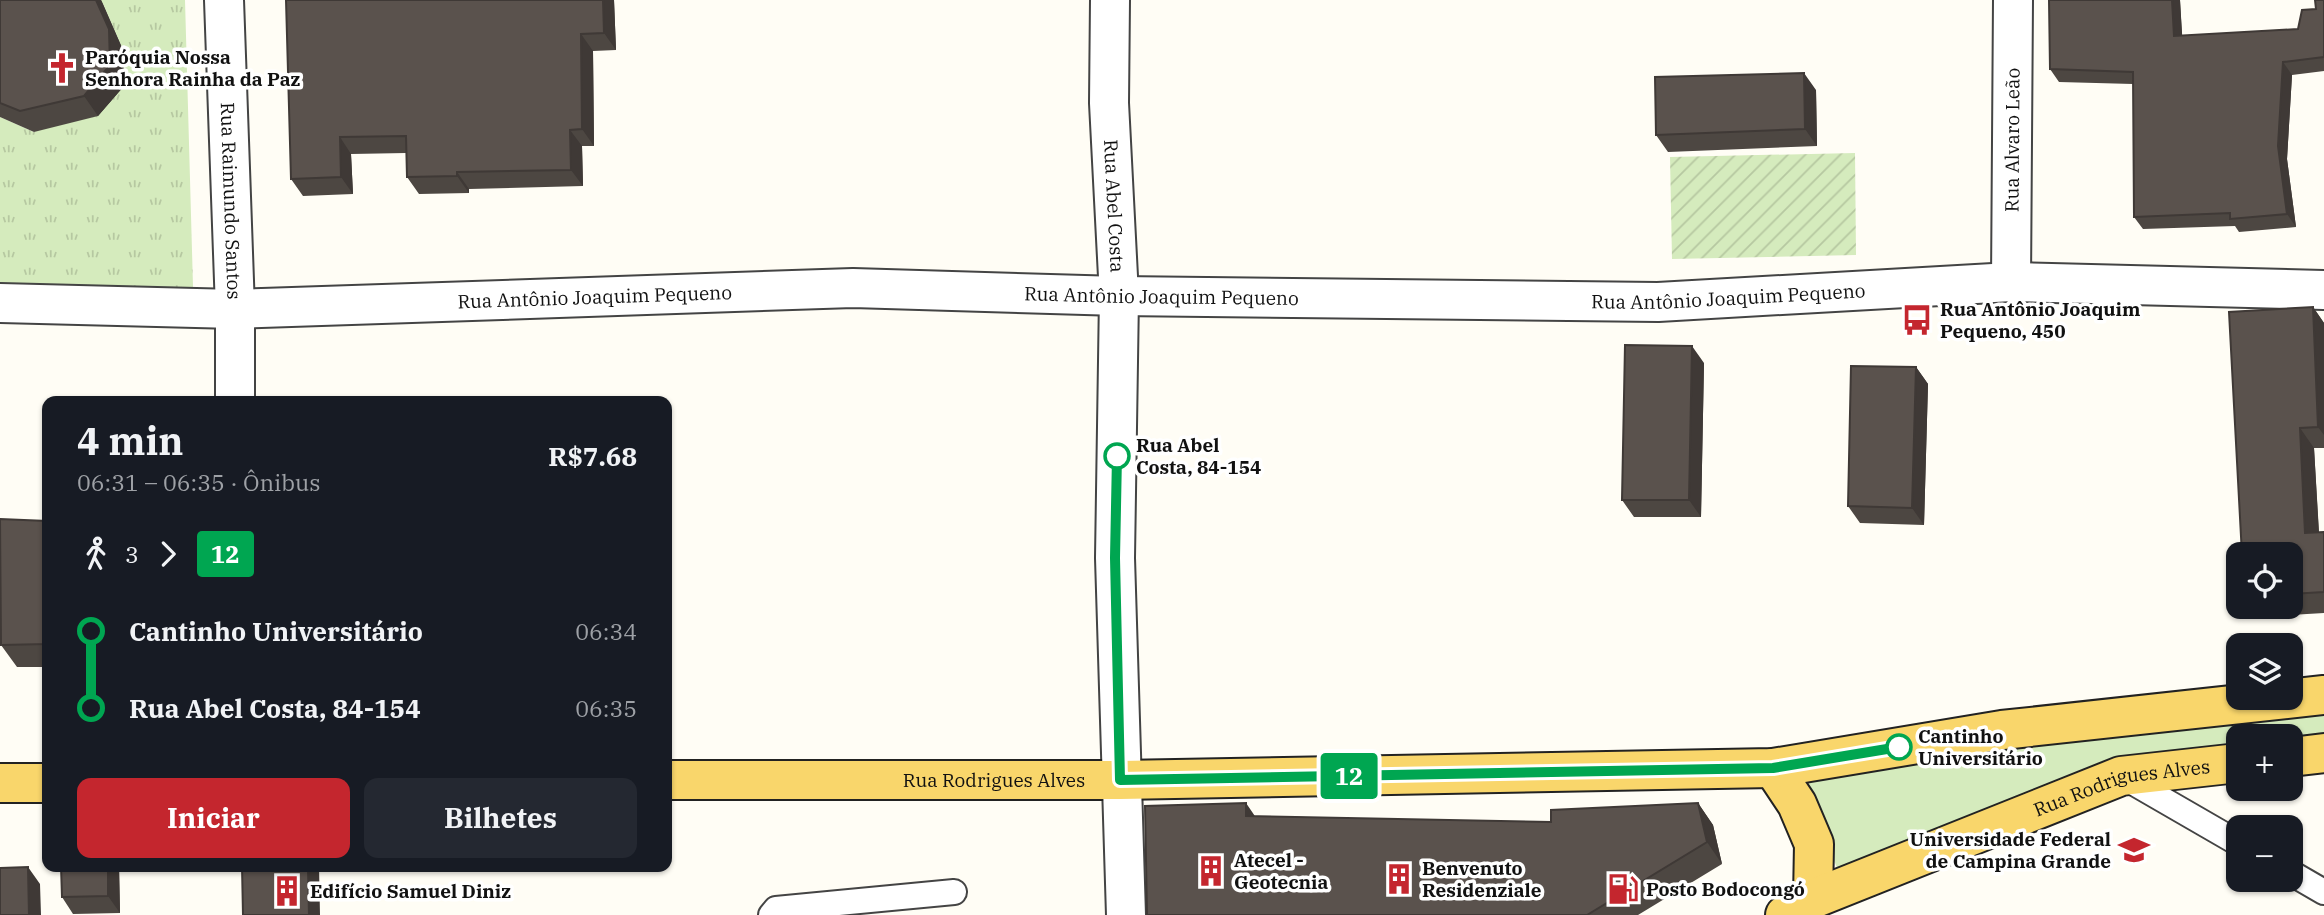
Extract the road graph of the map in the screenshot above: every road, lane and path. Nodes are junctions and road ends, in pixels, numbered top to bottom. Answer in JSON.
{"nodes":[{"id":1,"x":224,"y":0,"type":"edge"},
{"id":2,"x":1110,"y":0,"type":"edge"},
{"id":3,"x":2013,"y":0,"type":"edge"},
{"id":4,"x":2011,"y":282,"type":"junction"},
{"id":5,"x":2324,"y":290,"type":"edge"},
{"id":6,"x":1119,"y":296,"type":"junction"},
{"id":7,"x":0,"y":303,"type":"edge"},
{"id":8,"x":235,"y":309,"type":"junction"},
{"id":9,"x":235,"y":396,"type":"edge"},
{"id":10,"x":2324,"y":695,"type":"edge"},
{"id":11,"x":2324,"y":753,"type":"edge"},
{"id":12,"x":2303,"y":756,"type":"edge"},
{"id":13,"x":2226,"y":764,"type":"edge"},
{"id":14,"x":1773,"y":768,"type":"junction"},
{"id":15,"x":2121,"y":776,"type":"junction"},
{"id":16,"x":672,"y":780,"type":"edge"},
{"id":17,"x":1120,"y":780,"type":"junction"},
{"id":18,"x":0,"y":783,"type":"edge"},
{"id":19,"x":42,"y":783,"type":"edge"},
{"id":20,"x":2226,"y":836,"type":"edge"},
{"id":21,"x":2303,"y":880,"type":"edge"},
{"id":22,"x":954,"y":892,"type":"dead end"},
{"id":23,"x":2324,"y":892,"type":"edge"},
{"id":24,"x":1799,"y":907,"type":"edge"},
{"id":25,"x":771,"y":915,"type":"edge"},
{"id":26,"x":1126,"y":915,"type":"edge"}],
"edges":[{"from":1,"to":8,"type":"street","name":"Rua Raimundo Santos"},
{"from":2,"to":6,"type":"street","name":"Rua Abel Costa"},
{"from":3,"to":4,"type":"street","name":"Rua Alvaro Leão"},
{"from":4,"to":5,"type":"street","name":"Rua Antônio Joaquim Pequeno"},
{"from":4,"to":6,"type":"street","name":"Rua Antônio Joaquim Pequeno"},
{"from":6,"to":8,"type":"street","name":"Rua Antônio Joaquim Pequeno"},
{"from":6,"to":17,"type":"street","name":"Rua Abel Costa"},
{"from":7,"to":8,"type":"street","name":"Rua Antônio Joaquim Pequeno"},
{"from":8,"to":9,"type":"street","name":"Rua Raimundo Santos"},
{"from":10,"to":14,"type":"main road","name":"Rua Rodrigues Alves"},
{"from":11,"to":12,"type":"main road"},
{"from":13,"to":15,"type":"main road","name":"Rua Rodrigues Alves"},
{"from":14,"to":17,"type":"main road","name":"Rua Rodrigues Alves"},
{"from":14,"to":24,"type":"main road"},
{"from":15,"to":20,"type":"lane"},
{"from":15,"to":24,"type":"main road","name":"Rua Rodrigues Alves"},
{"from":16,"to":17,"type":"main road","name":"Rua Rodrigues Alves"},
{"from":17,"to":26,"type":"street","name":"Rua Abel Costa"},
{"from":18,"to":19,"type":"main road"},
{"from":21,"to":23,"type":"lane"},
{"from":22,"to":25,"type":"lane"}]}
